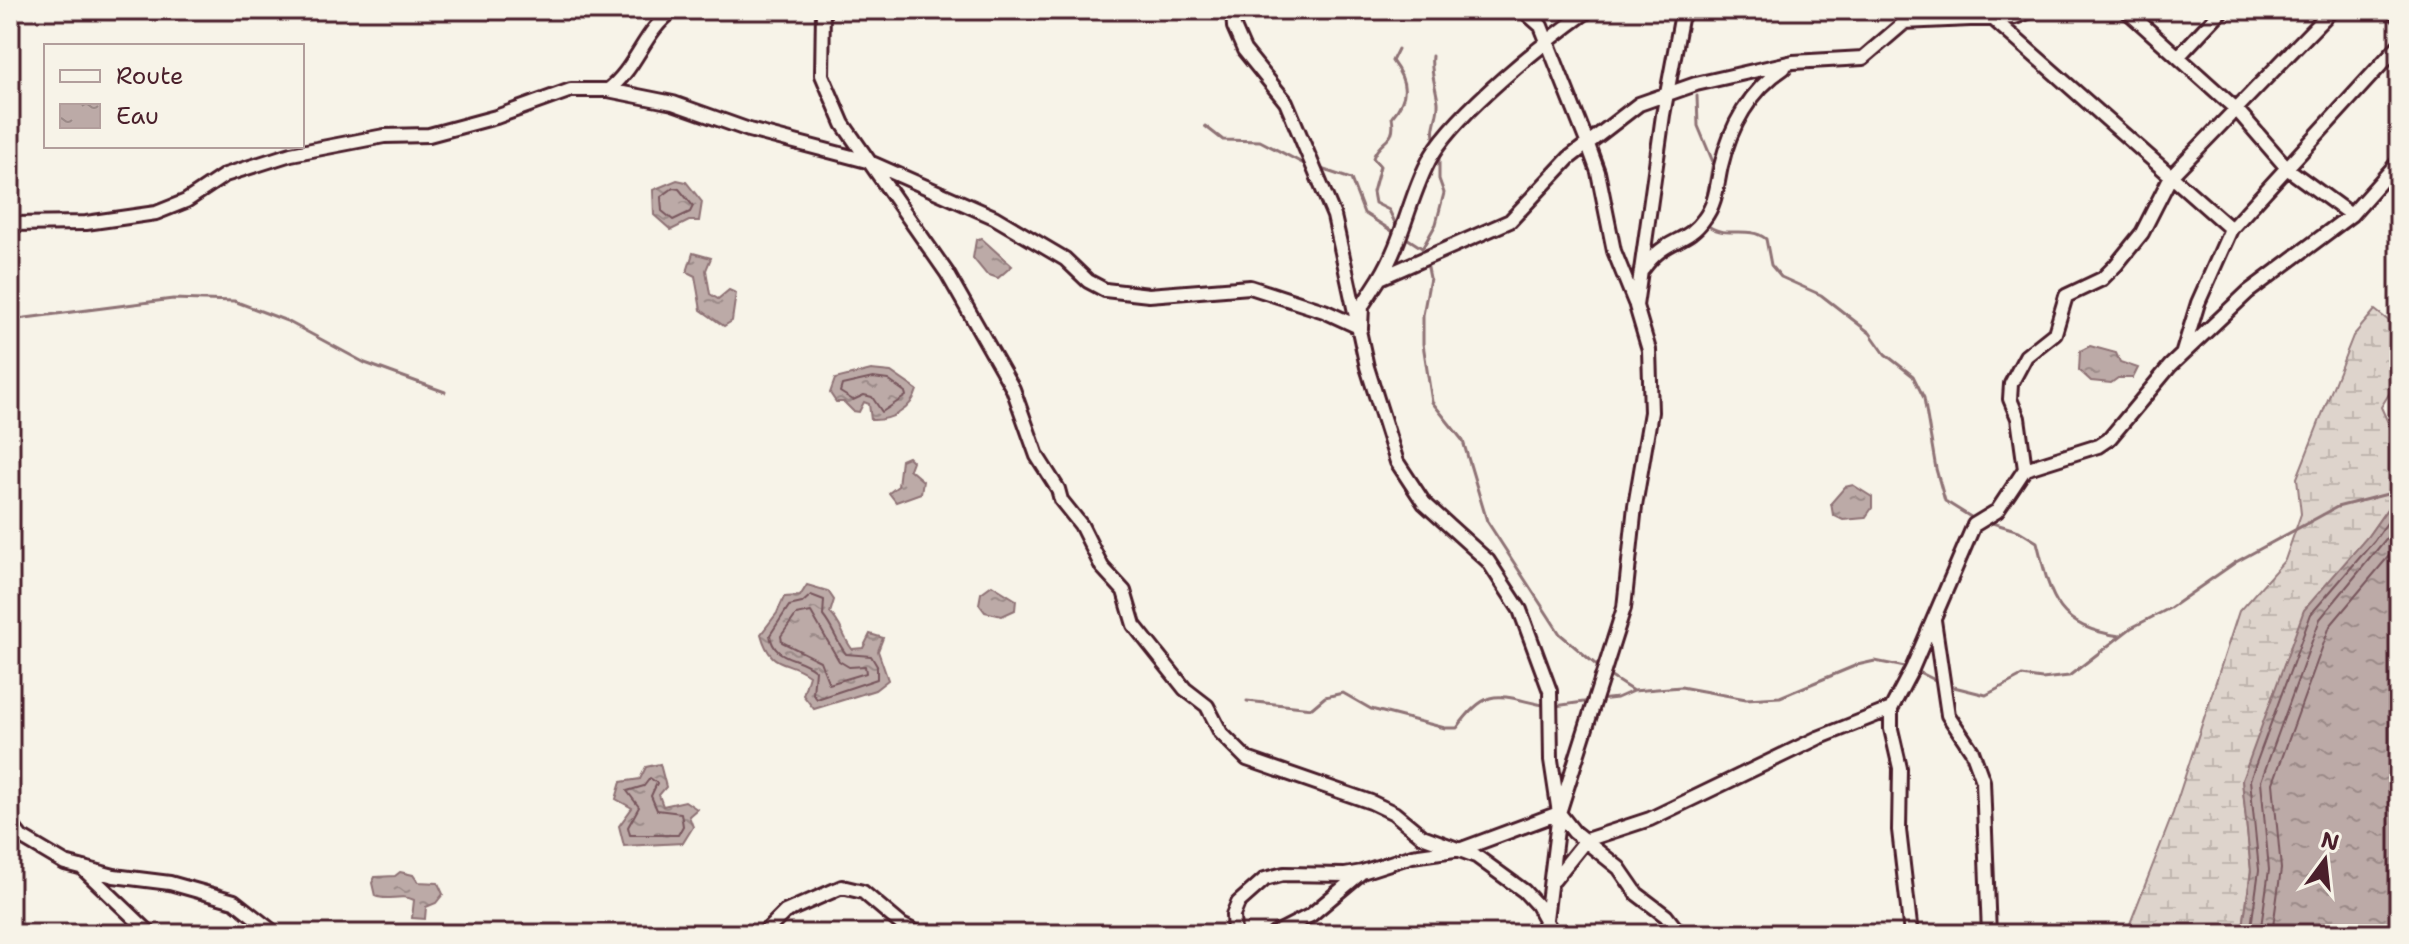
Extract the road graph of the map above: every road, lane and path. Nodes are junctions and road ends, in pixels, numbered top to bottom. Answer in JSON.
{"nodes":[{"id":1,"x":674,"y":10,"type":"edge"},
{"id":2,"x":823,"y":10,"type":"edge"},
{"id":3,"x":1233,"y":10,"type":"edge"},
{"id":4,"x":1523,"y":10,"type":"edge"},
{"id":5,"x":1589,"y":10,"type":"edge"},
{"id":6,"x":1919,"y":10,"type":"edge"},
{"id":7,"x":2033,"y":10,"type":"edge"},
{"id":8,"x":2126,"y":10,"type":"edge"},
{"id":9,"x":2222,"y":10,"type":"edge"},
{"id":10,"x":2332,"y":10,"type":"edge"},
{"id":11,"x":2391,"y":10,"type":"edge"},
{"id":12,"x":1683,"y":13,"type":"edge"},
{"id":13,"x":1988,"y":14,"type":"edge"},
{"id":14,"x":2399,"y":17,"type":"edge"},
{"id":15,"x":1903,"y":22,"type":"junction"},
{"id":16,"x":1548,"y":40,"type":"junction"},
{"id":17,"x":2399,"y":45,"type":"edge"},
{"id":18,"x":2178,"y":57,"type":"junction"},
{"id":19,"x":1793,"y":62,"type":"junction"},
{"id":20,"x":608,"y":90,"type":"junction"},
{"id":21,"x":1667,"y":92,"type":"junction"},
{"id":22,"x":2237,"y":110,"type":"junction"},
{"id":23,"x":1587,"y":142,"type":"junction"},
{"id":24,"x":867,"y":161,"type":"junction"},
{"id":25,"x":2399,"y":161,"type":"edge"},
{"id":26,"x":2288,"y":169,"type":"junction"},
{"id":27,"x":2171,"y":176,"type":"junction"},
{"id":28,"x":2351,"y":215,"type":"junction"},
{"id":29,"x":10,"y":224,"type":"edge"},
{"id":30,"x":2231,"y":229,"type":"junction"},
{"id":31,"x":1642,"y":272,"type":"junction"},
{"id":32,"x":1380,"y":278,"type":"junction"},
{"id":33,"x":1636,"y":306,"type":"junction"},
{"id":34,"x":1361,"y":328,"type":"junction"},
{"id":35,"x":2182,"y":355,"type":"junction"},
{"id":36,"x":2025,"y":469,"type":"junction"},
{"id":37,"x":1934,"y":616,"type":"junction"},
{"id":38,"x":1891,"y":709,"type":"junction"},
{"id":39,"x":1559,"y":813,"type":"junction"},
{"id":40,"x":10,"y":823,"type":"edge"},
{"id":41,"x":1586,"y":840,"type":"junction"},
{"id":42,"x":1462,"y":849,"type":"junction"},
{"id":43,"x":81,"y":867,"type":"junction"},
{"id":44,"x":1362,"y":872,"type":"junction"},
{"id":45,"x":1550,"y":888,"type":"junction"},
{"id":46,"x":1546,"y":919,"type":"junction"},
{"id":47,"x":1234,"y":929,"type":"edge"},
{"id":48,"x":151,"y":934,"type":"edge"},
{"id":49,"x":276,"y":934,"type":"edge"},
{"id":50,"x":763,"y":934,"type":"edge"},
{"id":51,"x":920,"y":934,"type":"edge"},
{"id":52,"x":1247,"y":934,"type":"edge"},
{"id":53,"x":1274,"y":934,"type":"edge"},
{"id":54,"x":1540,"y":934,"type":"edge"},
{"id":55,"x":1553,"y":934,"type":"edge"},
{"id":56,"x":1680,"y":934,"type":"edge"},
{"id":57,"x":1911,"y":934,"type":"edge"},
{"id":58,"x":1989,"y":934,"type":"edge"}],
"edges":[{"from":1,"to":20,"type":"street"},
{"from":2,"to":24,"type":"street"},
{"from":3,"to":34,"type":"street"},
{"from":4,"to":16,"type":"street"},
{"from":5,"to":16,"type":"street"},
{"from":6,"to":15,"type":"street"},
{"from":7,"to":13,"type":"street"},
{"from":8,"to":18,"type":"street"},
{"from":9,"to":18,"type":"street"},
{"from":10,"to":22,"type":"street"},
{"from":11,"to":14,"type":"street"},
{"from":12,"to":21,"type":"street"},
{"from":13,"to":15,"type":"street"},
{"from":13,"to":27,"type":"street"},
{"from":15,"to":19,"type":"street"},
{"from":16,"to":23,"type":"street"},
{"from":16,"to":32,"type":"street"},
{"from":17,"to":26,"type":"street"},
{"from":18,"to":22,"type":"street"},
{"from":19,"to":21,"type":"street"},
{"from":19,"to":31,"type":"street"},
{"from":20,"to":24,"type":"street"},
{"from":20,"to":29,"type":"street"},
{"from":21,"to":23,"type":"street"},
{"from":21,"to":31,"type":"street"},
{"from":22,"to":26,"type":"street"},
{"from":22,"to":27,"type":"street"},
{"from":23,"to":32,"type":"street"},
{"from":23,"to":33,"type":"street"},
{"from":24,"to":34,"type":"street"},
{"from":24,"to":42,"type":"street"},
{"from":25,"to":28,"type":"street"},
{"from":26,"to":28,"type":"street"},
{"from":26,"to":30,"type":"street"},
{"from":27,"to":30,"type":"street"},
{"from":27,"to":36,"type":"street"},
{"from":28,"to":35,"type":"street"},
{"from":30,"to":35,"type":"street"},
{"from":31,"to":33,"type":"street"},
{"from":32,"to":34,"type":"street"},
{"from":33,"to":39,"type":"street"},
{"from":34,"to":39,"type":"street"},
{"from":35,"to":36,"type":"street"},
{"from":36,"to":37,"type":"street"},
{"from":37,"to":38,"type":"street"},
{"from":37,"to":58,"type":"street"},
{"from":38,"to":41,"type":"street"},
{"from":38,"to":57,"type":"street"},
{"from":39,"to":41,"type":"street"},
{"from":39,"to":42,"type":"street"},
{"from":39,"to":45,"type":"street"},
{"from":40,"to":43,"type":"street"},
{"from":41,"to":45,"type":"street"},
{"from":41,"to":56,"type":"street"},
{"from":42,"to":44,"type":"street"},
{"from":42,"to":46,"type":"street"},
{"from":43,"to":48,"type":"street"},
{"from":43,"to":49,"type":"street"},
{"from":44,"to":47,"type":"street"},
{"from":44,"to":53,"type":"street"},
{"from":45,"to":46,"type":"street"},
{"from":46,"to":54,"type":"street"},
{"from":46,"to":55,"type":"street"},
{"from":47,"to":52,"type":"street"},
{"from":50,"to":51,"type":"street"}]}
